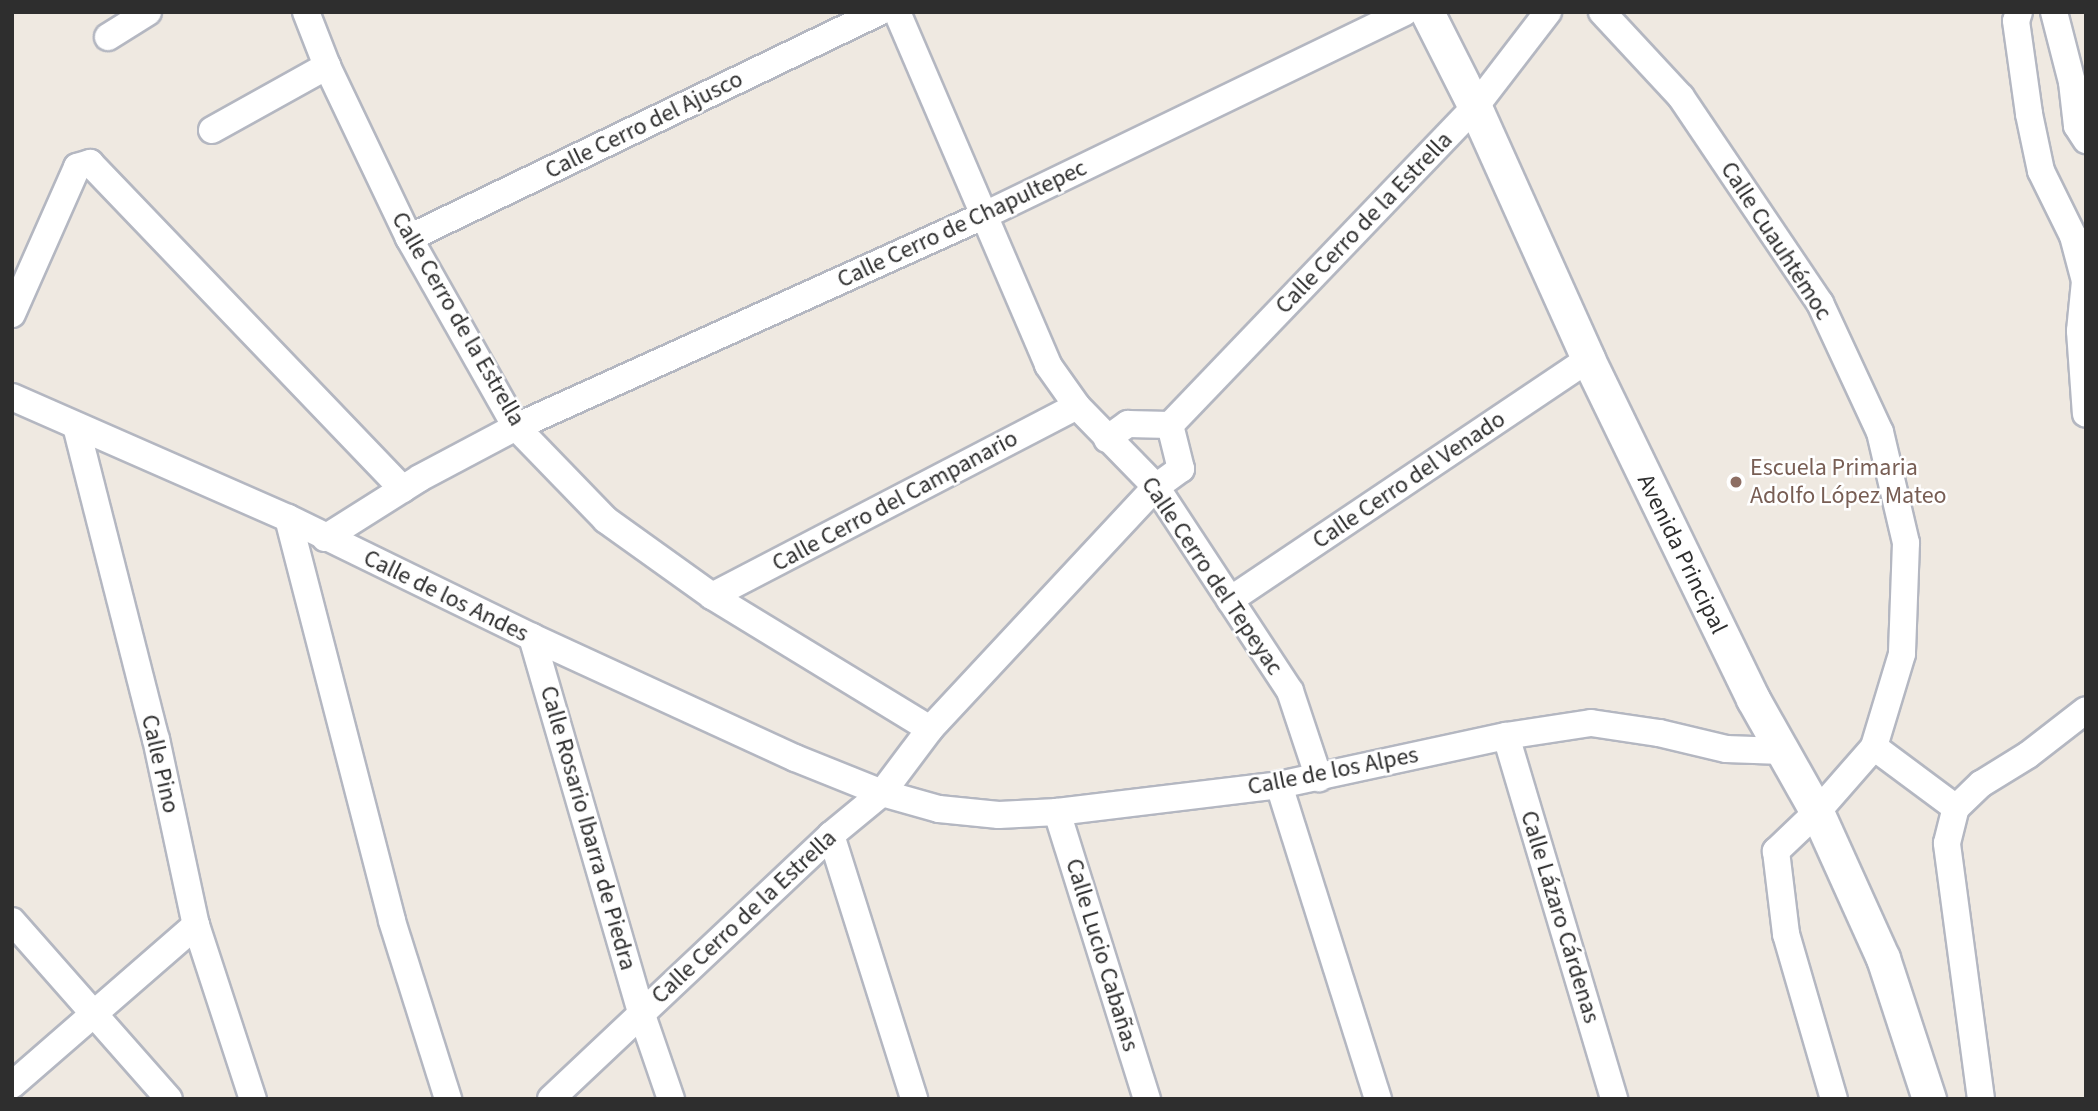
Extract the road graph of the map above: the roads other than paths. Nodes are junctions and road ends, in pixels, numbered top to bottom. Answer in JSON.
{"nodes":[{"id":1,"x":148,"y":12,"type":"edge"},
{"id":2,"x":879,"y":12,"type":"edge"},
{"id":3,"x":897,"y":12,"type":"edge"},
{"id":4,"x":1404,"y":12,"type":"edge"},
{"id":5,"x":1427,"y":12,"type":"edge"},
{"id":6,"x":1548,"y":12,"type":"edge"},
{"id":7,"x":1602,"y":12,"type":"edge"},
{"id":8,"x":2019,"y":12,"type":"edge"},
{"id":9,"x":2053,"y":12,"type":"edge"},
{"id":10,"x":311,"y":14,"type":"edge"},
{"id":11,"x":108,"y":37,"type":"dead end"},
{"id":12,"x":327,"y":66,"type":"junction"},
{"id":13,"x":1475,"y":107,"type":"junction"},
{"id":14,"x":212,"y":130,"type":"dead end"},
{"id":15,"x":2086,"y":140,"type":"edge"},
{"id":16,"x":985,"y":215,"type":"junction"},
{"id":17,"x":409,"y":238,"type":"junction"},
{"id":18,"x":12,"y":314,"type":"edge"},
{"id":19,"x":1588,"y":359,"type":"junction"},
{"id":20,"x":12,"y":397,"type":"edge"},
{"id":21,"x":1077,"y":406,"type":"junction"},
{"id":22,"x":2086,"y":414,"type":"edge"},
{"id":23,"x":1170,"y":425,"type":"junction"},
{"id":24,"x":76,"y":426,"type":"junction"},
{"id":25,"x":516,"y":427,"type":"junction"},
{"id":26,"x":1107,"y":439,"type":"junction"},
{"id":27,"x":1156,"y":488,"type":"junction"},
{"id":28,"x":403,"y":489,"type":"junction"},
{"id":29,"x":288,"y":518,"type":"junction"},
{"id":30,"x":326,"y":538,"type":"junction"},
{"id":31,"x":712,"y":596,"type":"junction"},
{"id":32,"x":1230,"y":600,"type":"junction"},
{"id":33,"x":532,"y":638,"type":"junction"},
{"id":34,"x":2086,"y":710,"type":"edge"},
{"id":35,"x":930,"y":729,"type":"junction"},
{"id":36,"x":1506,"y":736,"type":"junction"},
{"id":37,"x":1874,"y":747,"type":"junction"},
{"id":38,"x":1783,"y":751,"type":"junction"},
{"id":39,"x":1319,"y":778,"type":"junction"},
{"id":40,"x":1279,"y":785,"type":"junction"},
{"id":41,"x":882,"y":793,"type":"junction"},
{"id":42,"x":1956,"y":808,"type":"junction"},
{"id":43,"x":1057,"y":812,"type":"junction"},
{"id":44,"x":1817,"y":812,"type":"junction"},
{"id":45,"x":831,"y":835,"type":"junction"},
{"id":46,"x":12,"y":921,"type":"edge"},
{"id":47,"x":197,"y":925,"type":"junction"},
{"id":48,"x":642,"y":1012,"type":"junction"},
{"id":49,"x":96,"y":1013,"type":"junction"},
{"id":50,"x":12,"y":1085,"type":"edge"},
{"id":51,"x":169,"y":1099,"type":"edge"},
{"id":52,"x":253,"y":1099,"type":"edge"},
{"id":53,"x":449,"y":1099,"type":"edge"},
{"id":54,"x":551,"y":1099,"type":"edge"},
{"id":55,"x":671,"y":1099,"type":"edge"},
{"id":56,"x":914,"y":1099,"type":"edge"},
{"id":57,"x":1147,"y":1099,"type":"edge"},
{"id":58,"x":1378,"y":1099,"type":"edge"},
{"id":59,"x":1614,"y":1099,"type":"edge"},
{"id":60,"x":1834,"y":1099,"type":"edge"},
{"id":61,"x":1929,"y":1099,"type":"edge"},
{"id":62,"x":1981,"y":1099,"type":"edge"}],
"edges":[{"from":1,"to":11,"type":"street"},
{"from":2,"to":17,"type":"street","name":"Calle Cerro del Ajusco"},
{"from":3,"to":16,"type":"street","name":"Calle Cerro del Tepeyac"},
{"from":4,"to":16,"type":"street","name":"Calle Cerro de Chapultepec"},
{"from":5,"to":13,"type":"street","name":"Avenida Principal"},
{"from":6,"to":13,"type":"street","name":"Calle Cerro de la Estrella"},
{"from":7,"to":37,"type":"street","name":"Calle Cuauhtémoc"},
{"from":8,"to":22,"type":"street"},
{"from":9,"to":15,"type":"street"},
{"from":10,"to":12,"type":"street","name":"Calle Cerro de la Estrella"},
{"from":12,"to":14,"type":"street"},
{"from":12,"to":17,"type":"street","name":"Calle Cerro de la Estrella"},
{"from":13,"to":19,"type":"street","name":"Avenida Principal"},
{"from":13,"to":23,"type":"street","name":"Calle Cerro de la Estrella"},
{"from":16,"to":21,"type":"street","name":"Calle Cerro del Tepeyac"},
{"from":16,"to":25,"type":"street","name":"Calle Cerro de Chapultepec"},
{"from":17,"to":25,"type":"street","name":"Calle Cerro de la Estrella"},
{"from":18,"to":28,"type":"street"},
{"from":19,"to":32,"type":"street","name":"Calle Cerro del Venado"},
{"from":19,"to":38,"type":"street","name":"Avenida Principal"},
{"from":20,"to":24,"type":"street","name":"Calle de los Andes"},
{"from":21,"to":26,"type":"street","name":"Calle Cerro del Tepeyac"},
{"from":21,"to":31,"type":"street","name":"Calle Cerro del Campanario"},
{"from":23,"to":26,"type":"street"},
{"from":23,"to":27,"type":"street","name":"Calle Cerro de la Estrella"},
{"from":24,"to":29,"type":"street","name":"Calle de los Andes"},
{"from":24,"to":47,"type":"street","name":"Calle Pino"},
{"from":25,"to":28,"type":"street","name":"Calle Cerro de Chapultepec"},
{"from":25,"to":31,"type":"street","name":"Calle Cerro de la Estrella"},
{"from":26,"to":27,"type":"street","name":"Calle Cerro del Tepeyac"},
{"from":27,"to":32,"type":"street","name":"Calle Cerro del Tepeyac"},
{"from":27,"to":35,"type":"street","name":"Calle Cerro de la Estrella"},
{"from":28,"to":30,"type":"street","name":"Calle Cerro de Chapultepec"},
{"from":29,"to":30,"type":"street","name":"Calle de los Andes"},
{"from":29,"to":53,"type":"street"},
{"from":30,"to":33,"type":"street","name":"Calle de los Andes"},
{"from":31,"to":35,"type":"street","name":"Calle Cerro de la Estrella"},
{"from":32,"to":39,"type":"street","name":"Calle Cerro del Tepeyac"},
{"from":33,"to":41,"type":"street","name":"Calle de los Andes"},
{"from":33,"to":48,"type":"street","name":"Calle Rosario Ibarra de Piedra"},
{"from":34,"to":42,"type":"street"},
{"from":35,"to":41,"type":"street","name":"Calle Cerro de la Estrella"},
{"from":36,"to":38,"type":"street","name":"Calle de los Alpes"},
{"from":36,"to":39,"type":"street","name":"Calle de los Alpes"},
{"from":36,"to":59,"type":"street","name":"Calle Lázaro Cárdenas"},
{"from":37,"to":42,"type":"street"},
{"from":37,"to":44,"type":"street"},
{"from":38,"to":44,"type":"street","name":"Avenida Principal"},
{"from":39,"to":40,"type":"street","name":"Calle de los Alpes"},
{"from":40,"to":43,"type":"street","name":"Calle de los Alpes"},
{"from":40,"to":58,"type":"street"},
{"from":41,"to":43,"type":"street","name":"Calle de los Alpes"},
{"from":41,"to":45,"type":"street","name":"Calle Cerro de la Estrella"},
{"from":42,"to":62,"type":"street"},
{"from":43,"to":57,"type":"street","name":"Calle Lucio Cabañas"},
{"from":44,"to":60,"type":"street"},
{"from":44,"to":61,"type":"street","name":"Avenida Principal"},
{"from":45,"to":48,"type":"street","name":"Calle Cerro de la Estrella"},
{"from":45,"to":56,"type":"street"},
{"from":46,"to":49,"type":"street"},
{"from":47,"to":49,"type":"street"},
{"from":47,"to":52,"type":"street","name":"Calle Pino"},
{"from":48,"to":54,"type":"street","name":"Calle Cerro de la Estrella"},
{"from":48,"to":55,"type":"street","name":"Calle Rosario Ibarra de Piedra"},
{"from":49,"to":50,"type":"street"},
{"from":49,"to":51,"type":"street"}]}
